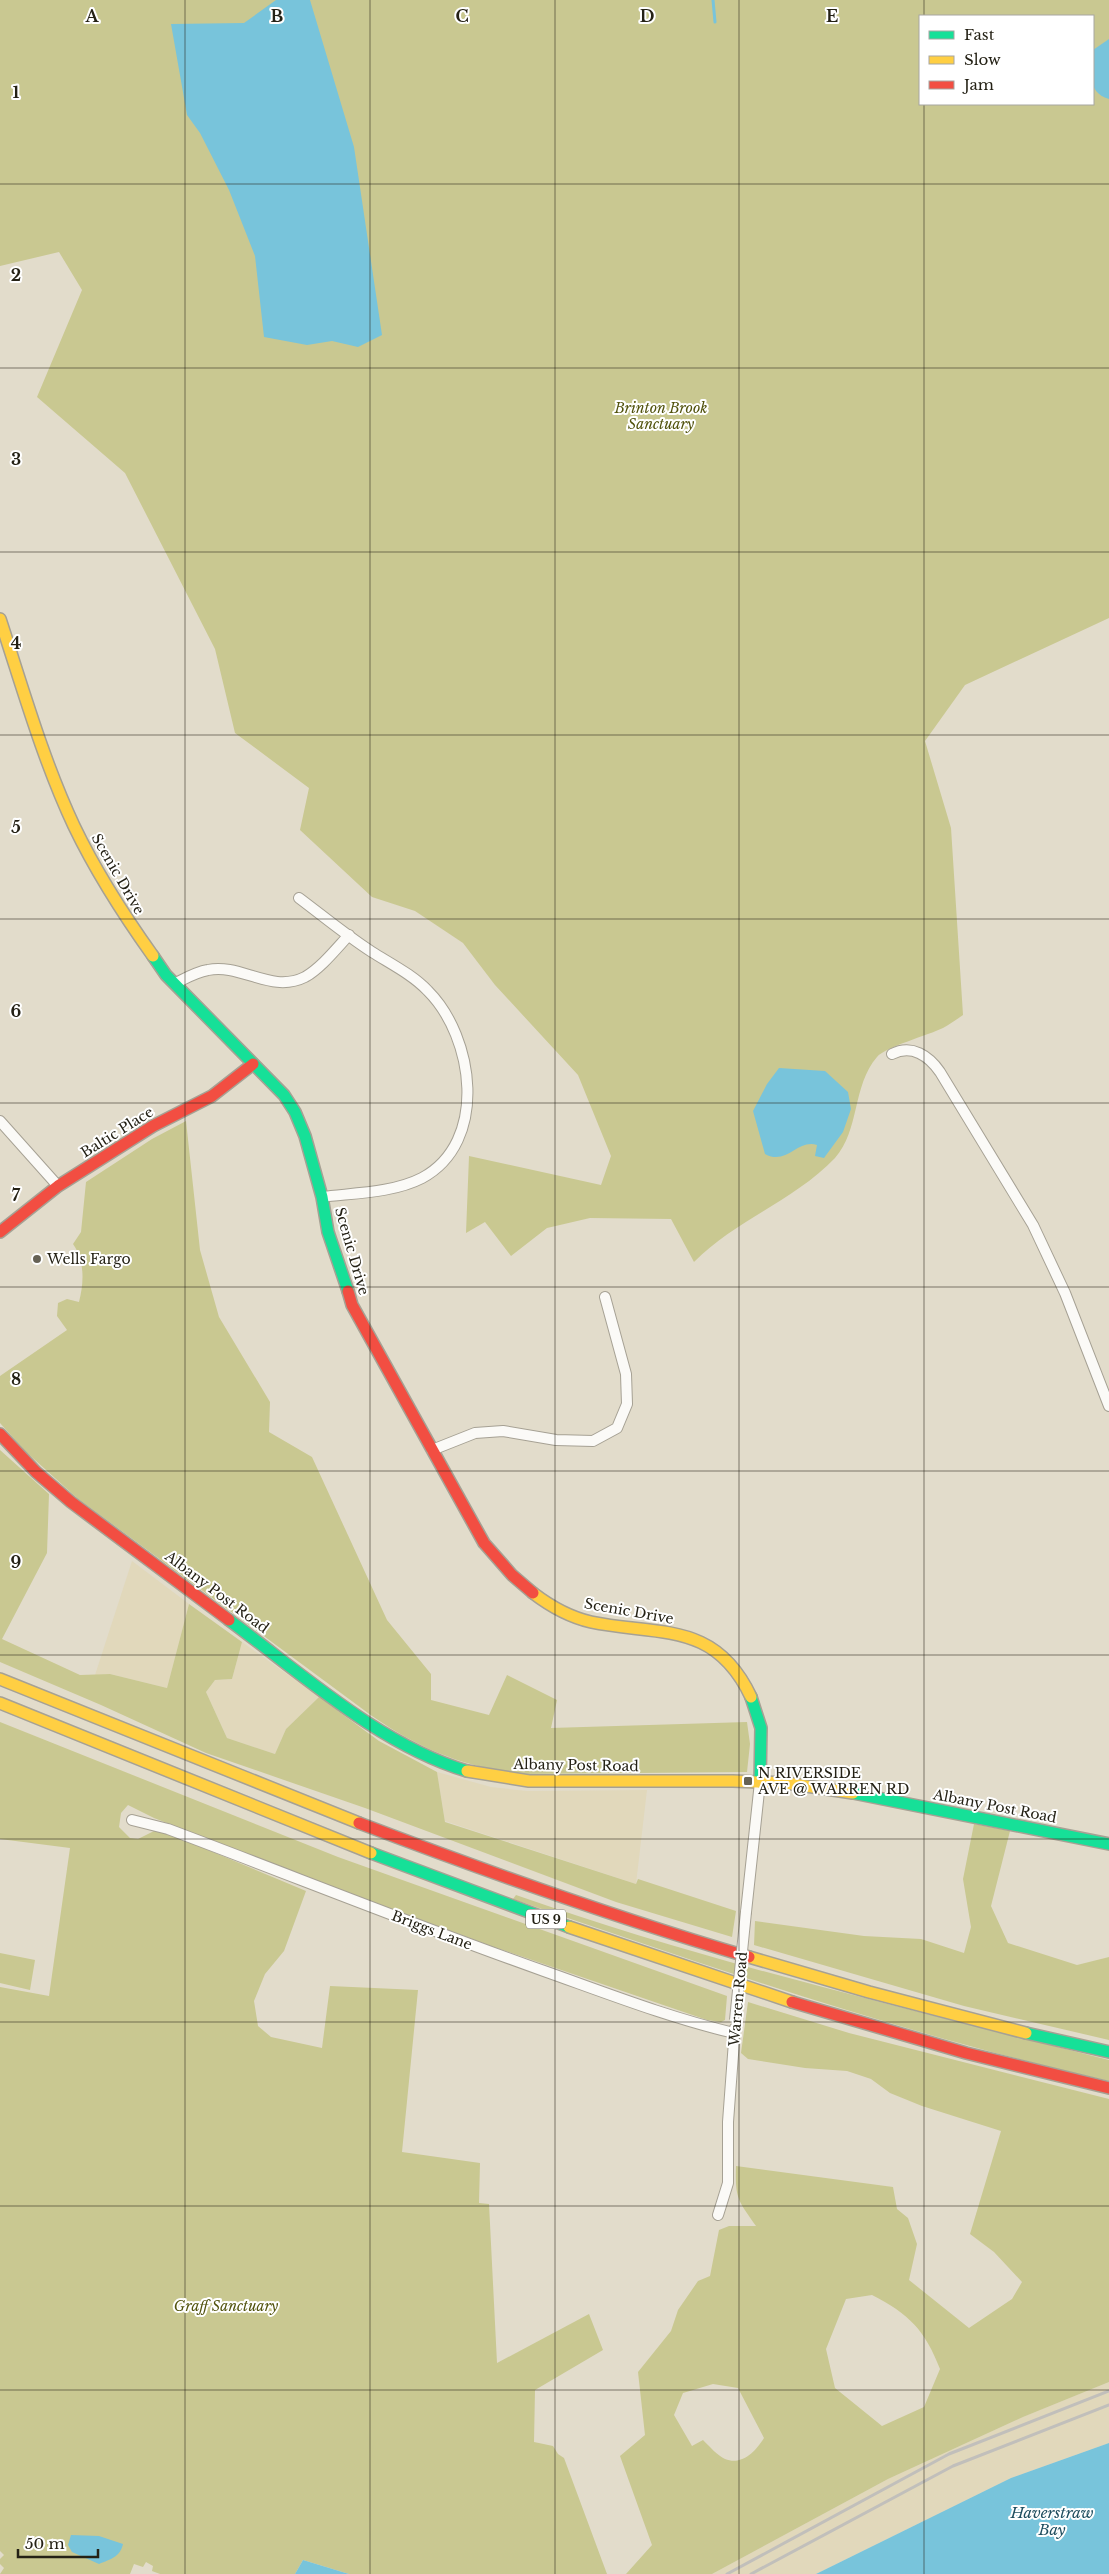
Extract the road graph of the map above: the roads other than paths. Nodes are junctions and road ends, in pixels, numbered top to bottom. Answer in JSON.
{"nodes":[{"id":1,"x":0,"y":619,"type":"edge"},
{"id":2,"x":299,"y":898,"type":"dead end"},
{"id":3,"x":349,"y":935,"type":"junction"},
{"id":4,"x":176,"y":983,"type":"junction"},
{"id":5,"x":892,"y":1054,"type":"dead end"},
{"id":6,"x":253,"y":1064,"type":"junction"},
{"id":7,"x":0,"y":1121,"type":"edge"},
{"id":8,"x":58,"y":1186,"type":"junction"},
{"id":9,"x":322,"y":1197,"type":"junction"},
{"id":10,"x":0,"y":1232,"type":"edge"},
{"id":11,"x":605,"y":1297,"type":"dead end"},
{"id":12,"x":1109,"y":1406,"type":"edge"},
{"id":13,"x":0,"y":1434,"type":"edge"},
{"id":14,"x":432,"y":1450,"type":"junction"},
{"id":15,"x":0,"y":1678,"type":"edge"},
{"id":16,"x":0,"y":1703,"type":"edge"},
{"id":17,"x":760,"y":1782,"type":"junction"},
{"id":18,"x":132,"y":1820,"type":"dead end"},
{"id":19,"x":1109,"y":1844,"type":"edge"},
{"id":20,"x":734,"y":2033,"type":"junction"},
{"id":21,"x":1109,"y":2052,"type":"edge"},
{"id":22,"x":1109,"y":2088,"type":"edge"},
{"id":23,"x":718,"y":2215,"type":"dead end"}],
"edges":[{"from":1,"to":4,"type":"main road","name":"Scenic Drive"},
{"from":2,"to":3,"type":"street"},
{"from":3,"to":4,"type":"street"},
{"from":3,"to":9,"type":"street"},
{"from":4,"to":6,"type":"main road","name":"Scenic Drive"},
{"from":5,"to":12,"type":"street"},
{"from":6,"to":8,"type":"main road","name":"Baltic Place"},
{"from":6,"to":9,"type":"main road","name":"Scenic Drive"},
{"from":7,"to":8,"type":"street"},
{"from":8,"to":10,"type":"main road","name":"Baltic Place"},
{"from":9,"to":14,"type":"main road","name":"Scenic Drive"},
{"from":11,"to":14,"type":"street"},
{"from":13,"to":17,"type":"main road","name":"Albany Post Road"},
{"from":14,"to":17,"type":"main road","name":"Scenic Drive"},
{"from":15,"to":21,"type":"main road","number":"US 9"},
{"from":16,"to":22,"type":"main road","number":"US 9"},
{"from":17,"to":19,"type":"main road","name":"Albany Post Road"},
{"from":17,"to":20,"type":"street","name":"Warren Road","bridge":true},
{"from":18,"to":20,"type":"street","name":"Briggs Lane"},
{"from":20,"to":23,"type":"street","name":"Warren Road"}]}
